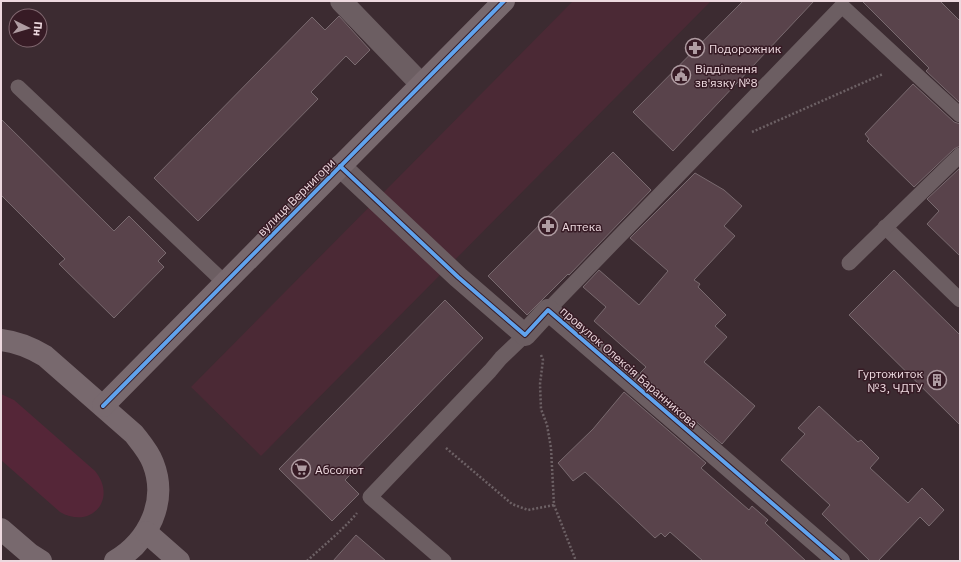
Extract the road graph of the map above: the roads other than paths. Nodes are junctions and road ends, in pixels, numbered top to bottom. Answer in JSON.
{"nodes":[{"id":1,"x":341,"y":1,"type":"edge"},
{"id":2,"x":504,"y":1,"type":"edge"},
{"id":3,"x":421,"y":84,"type":"junction"},
{"id":4,"x":18,"y":87,"type":"dead end"},
{"id":5,"x":960,"y":115,"type":"edge"},
{"id":6,"x":960,"y":155,"type":"edge"},
{"id":7,"x":340,"y":166,"type":"junction"},
{"id":8,"x":885,"y":227,"type":"junction"},
{"id":9,"x":849,"y":263,"type":"dead end"},
{"id":10,"x":225,"y":283,"type":"junction"},
{"id":11,"x":960,"y":300,"type":"edge"},
{"id":12,"x":548,"y":310,"type":"junction"},
{"id":13,"x":525,"y":335,"type":"junction"},
{"id":14,"x":1,"y":340,"type":"edge"},
{"id":15,"x":103,"y":406,"type":"junction"},
{"id":16,"x":1,"y":529,"type":"edge"},
{"id":17,"x":146,"y":532,"type":"junction"},
{"id":18,"x":41,"y":561,"type":"edge"},
{"id":19,"x":115,"y":561,"type":"edge"},
{"id":20,"x":179,"y":561,"type":"edge"},
{"id":21,"x":444,"y":561,"type":"edge"},
{"id":22,"x":839,"y":561,"type":"edge"}],
"edges":[{"from":1,"to":3,"type":"street"},
{"from":2,"to":3,"type":"street","name":"вулиця Вернигори"},
{"from":3,"to":7,"type":"street","name":"вулиця Вернигори"},
{"from":4,"to":10,"type":"lane"},
{"from":5,"to":12,"type":"lane"},
{"from":6,"to":8,"type":"lane"},
{"from":7,"to":10,"type":"street","name":"вулиця Вернигори"},
{"from":7,"to":13,"type":"street"},
{"from":8,"to":9,"type":"lane"},
{"from":8,"to":11,"type":"lane"},
{"from":10,"to":15,"type":"street","name":"вулиця Вернигори"},
{"from":12,"to":13,"type":"street","name":"провулок Олексія Баранникова"},
{"from":12,"to":22,"type":"street","name":"провулок Олексія Баранникова"},
{"from":13,"to":21,"type":"lane"},
{"from":14,"to":15,"type":"street"},
{"from":15,"to":17,"type":"street"},
{"from":16,"to":18,"type":"street"},
{"from":17,"to":19,"type":"street"},
{"from":17,"to":20,"type":"street"}]}
